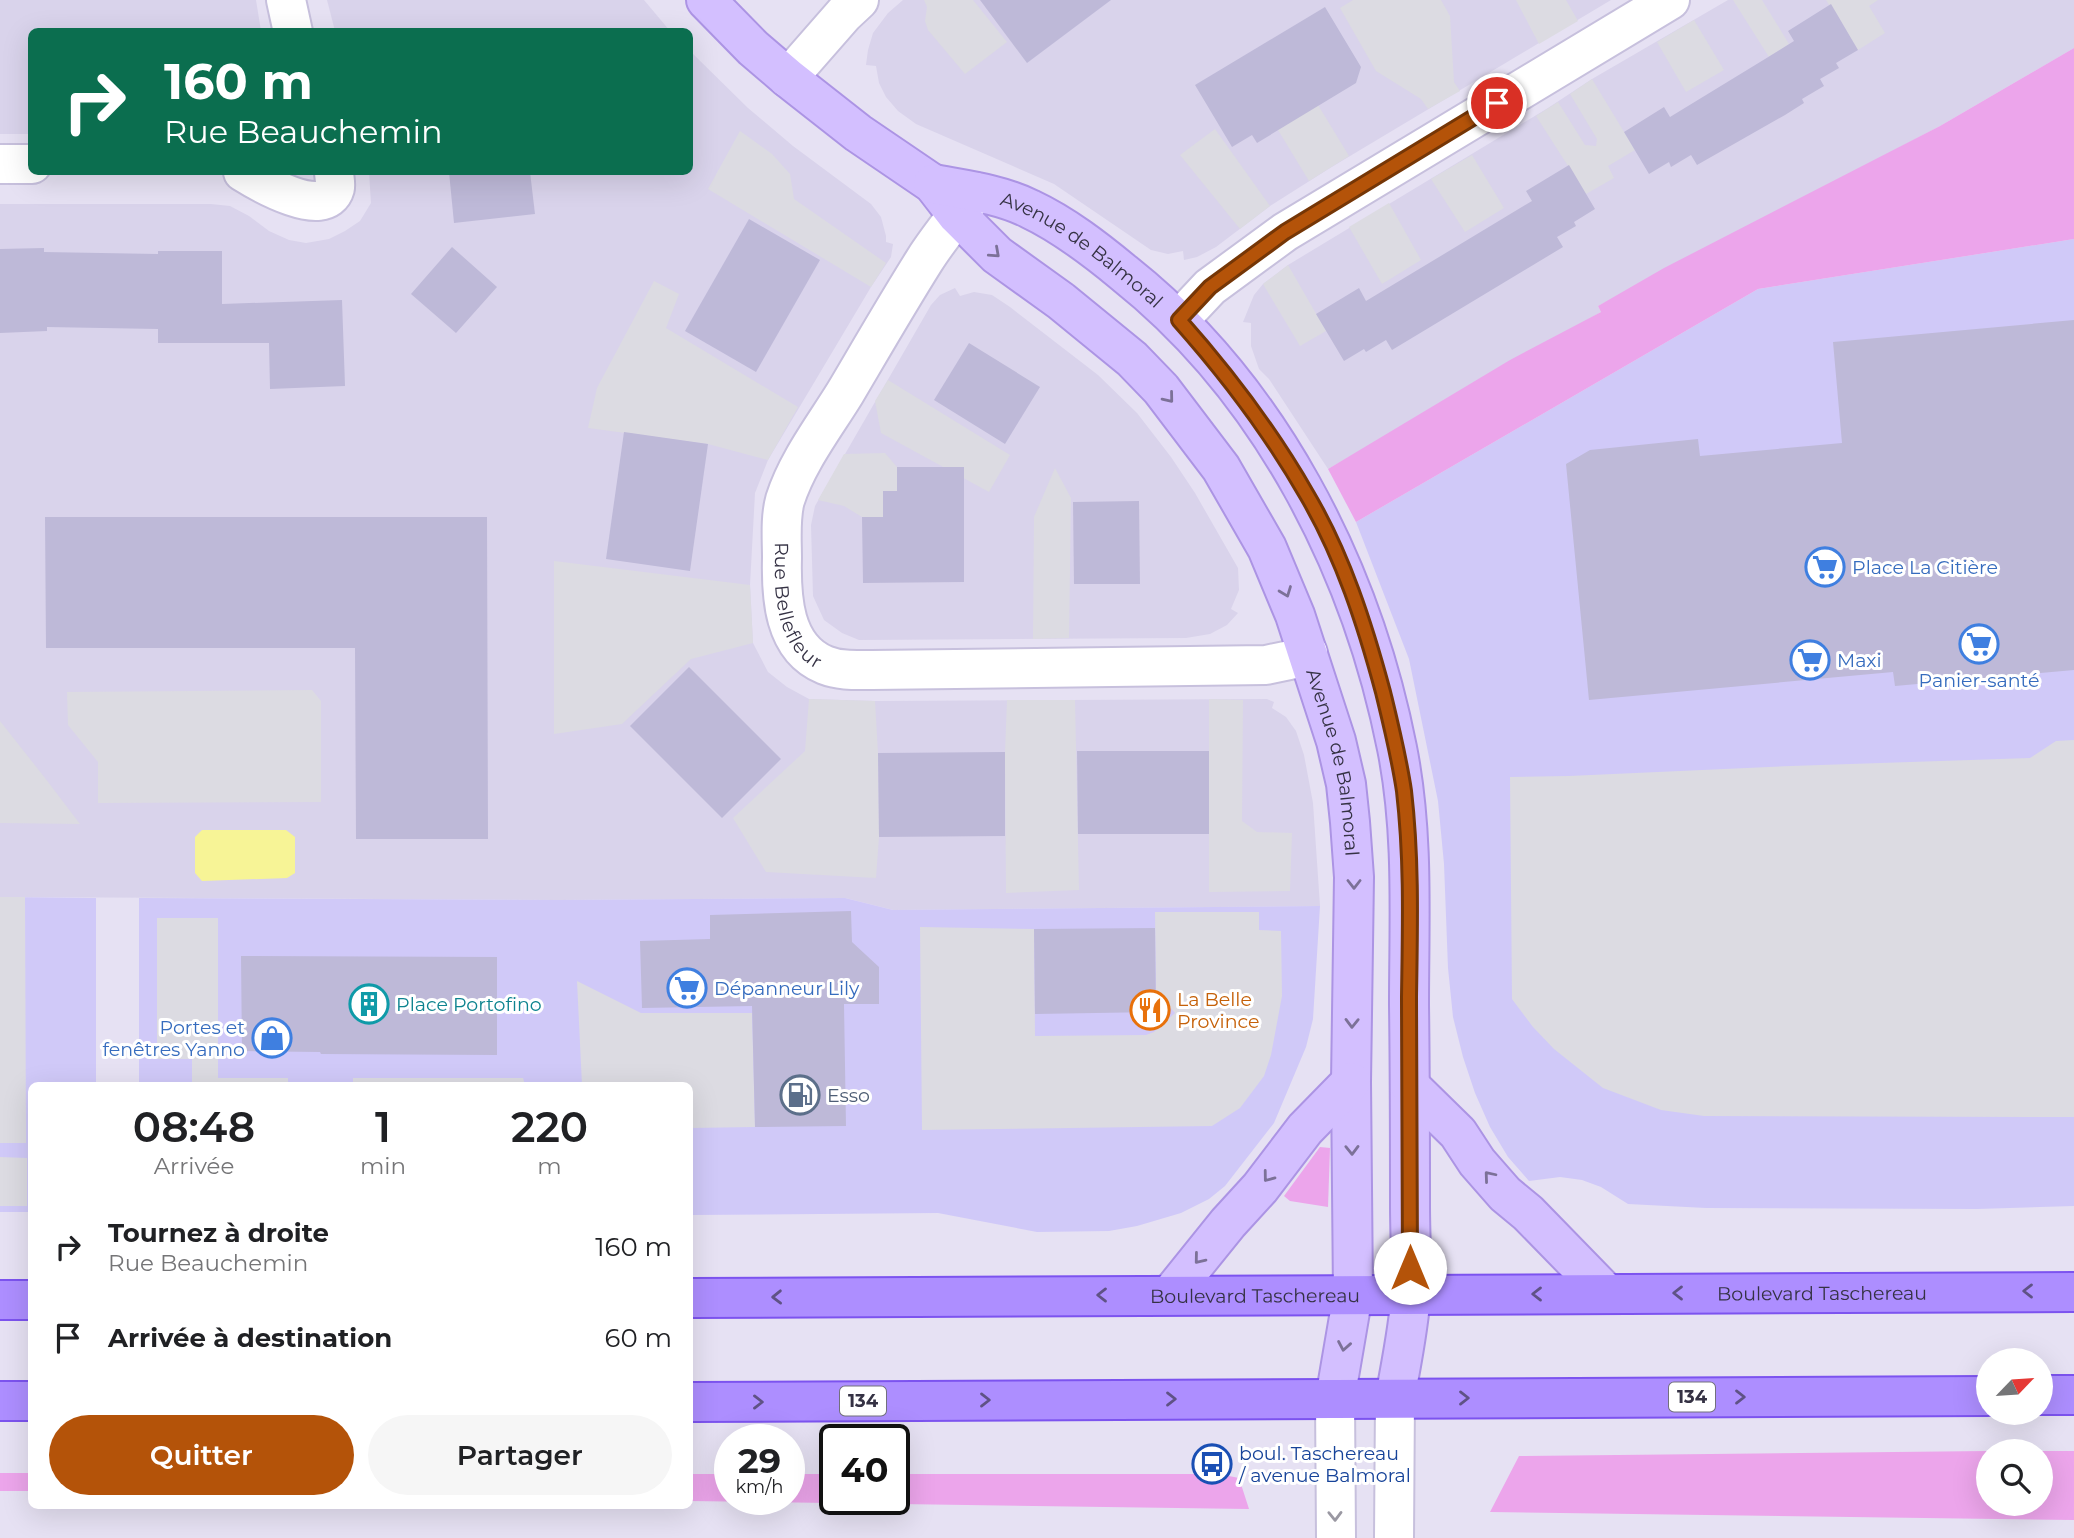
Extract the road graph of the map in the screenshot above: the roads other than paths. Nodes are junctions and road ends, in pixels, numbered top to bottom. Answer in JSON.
{"nodes":[{"id":1,"x":286,"y":0,"type":"edge"},
{"id":2,"x":706,"y":0,"type":"edge"},
{"id":3,"x":859,"y":0,"type":"edge"},
{"id":4,"x":1670,"y":0,"type":"edge"},
{"id":5,"x":292,"y":28,"type":"edge"},
{"id":6,"x":788,"y":78,"type":"junction"},
{"id":7,"x":0,"y":164,"type":"edge"},
{"id":8,"x":28,"y":164,"type":"edge"},
{"id":9,"x":248,"y":175,"type":"edge"},
{"id":10,"x":334,"y":175,"type":"edge"},
{"id":11,"x":966,"y":204,"type":"junction"},
{"id":12,"x":1179,"y":320,"type":"junction"},
{"id":13,"x":1308,"y":653,"type":"junction"},
{"id":14,"x":1351,"y":1082,"type":"junction"},
{"id":15,"x":1410,"y":1086,"type":"junction"},
{"id":16,"x":2074,"y":1292,"type":"edge"},
{"id":17,"x":1605,"y":1293,"type":"junction"},
{"id":18,"x":1353,"y":1294,"type":"junction"},
{"id":19,"x":1170,"y":1295,"type":"junction"},
{"id":20,"x":1411,"y":1295,"type":"junction"},
{"id":21,"x":693,"y":1298,"type":"edge"},
{"id":22,"x":0,"y":1300,"type":"edge"},
{"id":23,"x":28,"y":1300,"type":"edge"},
{"id":24,"x":2053,"y":1395,"type":"edge"},
{"id":25,"x":2074,"y":1395,"type":"edge"},
{"id":26,"x":1976,"y":1396,"type":"edge"},
{"id":27,"x":1395,"y":1398,"type":"junction"},
{"id":28,"x":1335,"y":1399,"type":"junction"},
{"id":29,"x":0,"y":1401,"type":"edge"},
{"id":30,"x":28,"y":1401,"type":"edge"},
{"id":31,"x":693,"y":1402,"type":"edge"},
{"id":32,"x":1336,"y":1538,"type":"edge"},
{"id":33,"x":1394,"y":1538,"type":"edge"}],
"edges":[{"from":1,"to":5,"type":"street"},
{"from":2,"to":6,"type":"street","name":"Avenue de Balmoral"},
{"from":3,"to":6,"type":"street"},
{"from":4,"to":12,"type":"street"},
{"from":6,"to":11,"type":"street","name":"Avenue de Balmoral"},
{"from":7,"to":8,"type":"street"},
{"from":9,"to":10,"type":"street"},
{"from":11,"to":12,"type":"street","name":"Avenue de Balmoral"},
{"from":11,"to":13,"type":"street","name":"Avenue de Balmoral","one_way":true},
{"from":11,"to":13,"type":"street","name":"Rue Bellefleur"},
{"from":12,"to":15,"type":"street","name":"Avenue de Balmoral"},
{"from":13,"to":14,"type":"street","name":"Avenue de Balmoral","one_way":true},
{"from":14,"to":18,"type":"street","name":"Avenue de Balmoral","one_way":true},
{"from":14,"to":19,"type":"street","one_way":true},
{"from":17,"to":15,"type":"street","one_way":true},
{"from":15,"to":20,"type":"street","name":"Avenue de Balmoral"},
{"from":16,"to":17,"type":"main road","name":"Boulevard Taschereau","one_way":true},
{"from":17,"to":20,"type":"main road","name":"Boulevard Taschereau","one_way":true},
{"from":18,"to":19,"type":"main road","name":"Boulevard Taschereau"},
{"from":18,"to":20,"type":"main road","name":"Boulevard Taschereau"},
{"from":18,"to":28,"type":"street","name":"Avenue de Balmoral","one_way":true},
{"from":19,"to":21,"type":"main road","name":"Boulevard Taschereau","one_way":true},
{"from":20,"to":27,"type":"street","name":"Avenue de Balmoral"},
{"from":22,"to":23,"type":"main road"},
{"from":24,"to":25,"type":"main road"},
{"from":27,"to":26,"type":"main road","number":"134","one_way":true},
{"from":27,"to":28,"type":"main road","number":"134"},
{"from":27,"to":33,"type":"street"},
{"from":31,"to":28,"type":"main road","number":"134","one_way":true},
{"from":28,"to":32,"type":"street","one_way":true},
{"from":29,"to":30,"type":"main road"}]}
